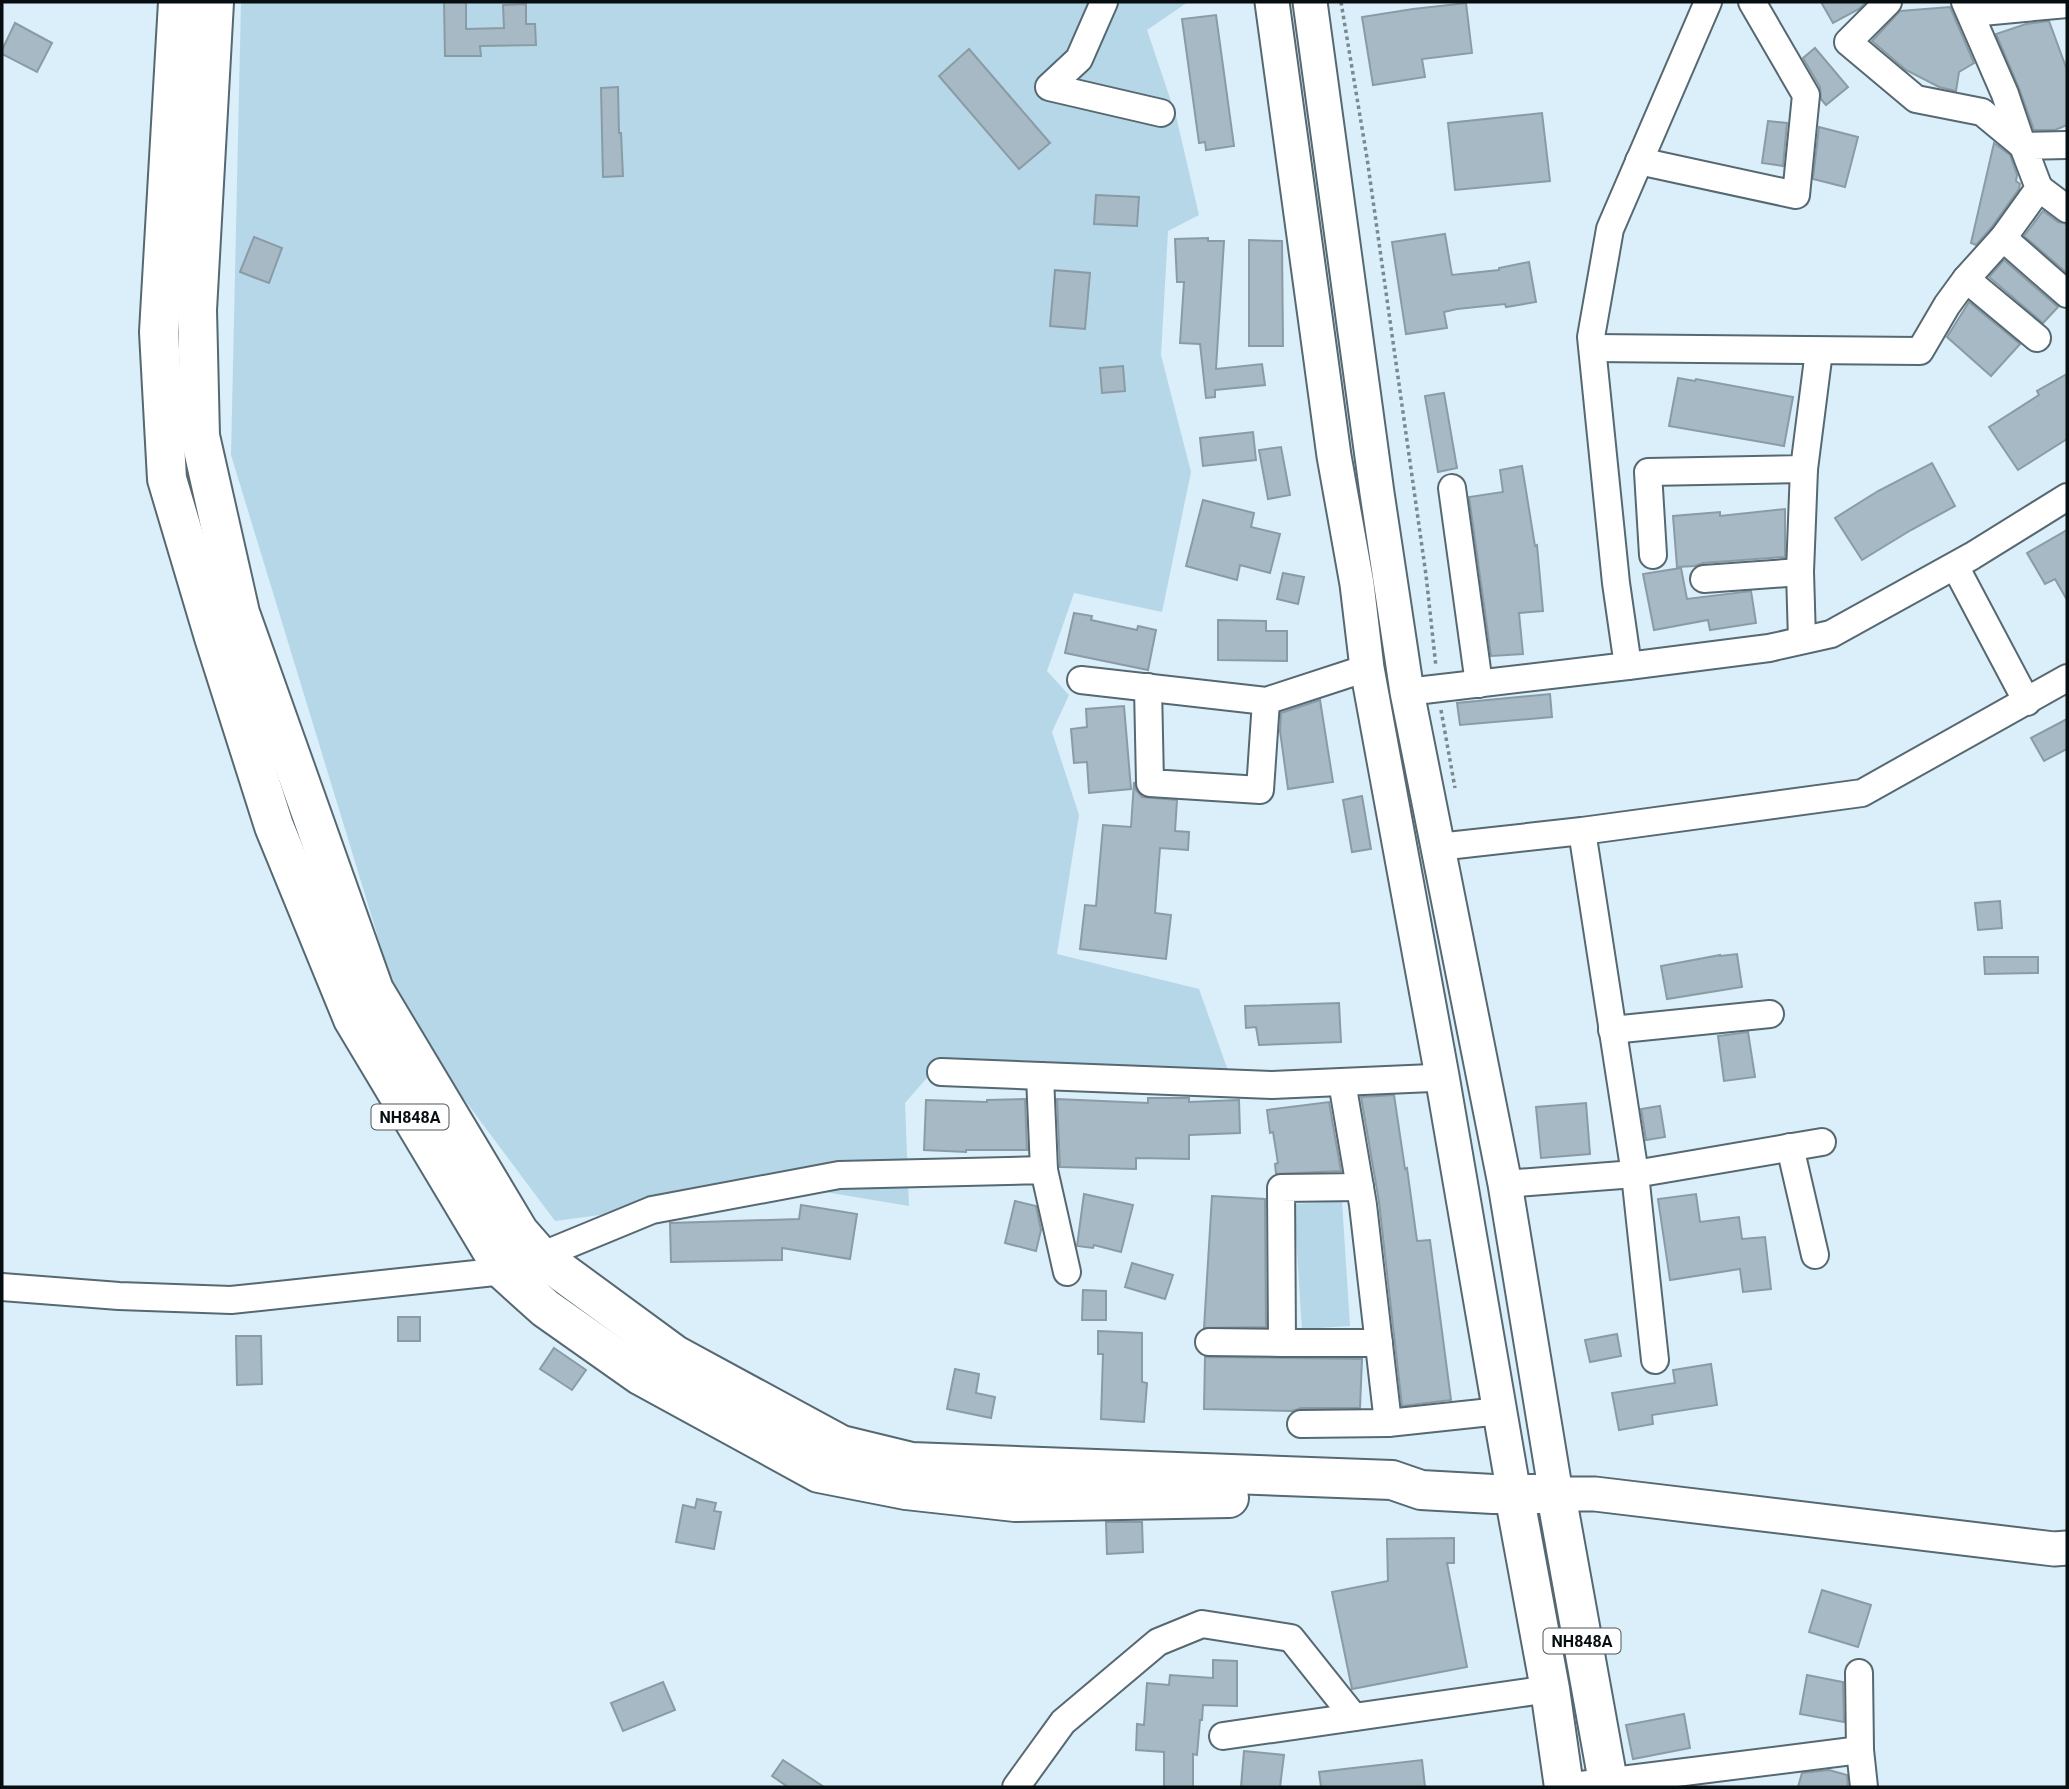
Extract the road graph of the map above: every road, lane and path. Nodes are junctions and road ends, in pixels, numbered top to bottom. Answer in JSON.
{"nodes":[{"id":1,"x":178,"y":2,"type":"edge"},
{"id":2,"x":214,"y":2,"type":"edge"},
{"id":3,"x":1104,"y":2,"type":"edge"},
{"id":4,"x":1272,"y":2,"type":"edge"},
{"id":5,"x":1310,"y":2,"type":"edge"},
{"id":6,"x":1341,"y":2,"type":"edge"},
{"id":7,"x":1708,"y":2,"type":"edge"},
{"id":8,"x":1752,"y":2,"type":"edge"},
{"id":9,"x":1888,"y":2,"type":"edge"},
{"id":10,"x":2067,"y":4,"type":"edge"},
{"id":11,"x":1968,"y":7,"type":"edge"},
{"id":12,"x":1161,"y":113,"type":"dead end"},
{"id":13,"x":2067,"y":145,"type":"edge"},
{"id":14,"x":2023,"y":146,"type":"junction"},
{"id":15,"x":1639,"y":161,"type":"junction"},
{"id":16,"x":2039,"y":188,"type":"junction"},
{"id":17,"x":2067,"y":209,"type":"edge"},
{"id":18,"x":2003,"y":238,"type":"junction"},
{"id":19,"x":1966,"y":279,"type":"junction"},
{"id":20,"x":2067,"y":294,"type":"edge"},
{"id":21,"x":2037,"y":338,"type":"dead end"},
{"id":22,"x":1592,"y":348,"type":"junction"},
{"id":23,"x":1819,"y":351,"type":"junction"},
{"id":24,"x":1804,"y":469,"type":"junction"},
{"id":25,"x":1452,"y":488,"type":"dead end"},
{"id":26,"x":2067,"y":497,"type":"edge"},
{"id":27,"x":1653,"y":555,"type":"dead end"},
{"id":28,"x":1955,"y":566,"type":"junction"},
{"id":29,"x":1800,"y":572,"type":"junction"},
{"id":30,"x":1704,"y":579,"type":"dead end"},
{"id":31,"x":1802,"y":640,"type":"junction"},
{"id":32,"x":1628,"y":666,"type":"junction"},
{"id":33,"x":2067,"y":678,"type":"edge"},
{"id":34,"x":1081,"y":680,"type":"dead end"},
{"id":35,"x":1370,"y":682,"type":"junction"},
{"id":36,"x":1479,"y":684,"type":"junction"},
{"id":37,"x":1147,"y":687,"type":"junction"},
{"id":38,"x":1423,"y":691,"type":"junction"},
{"id":39,"x":1266,"y":701,"type":"junction"},
{"id":40,"x":2027,"y":702,"type":"junction"},
{"id":41,"x":1456,"y":792,"type":"dead end"},
{"id":42,"x":1582,"y":831,"type":"junction"},
{"id":43,"x":1438,"y":847,"type":"junction"},
{"id":44,"x":1770,"y":1014,"type":"dead end"},
{"id":45,"x":1612,"y":1030,"type":"junction"},
{"id":46,"x":941,"y":1072,"type":"dead end"},
{"id":47,"x":1040,"y":1076,"type":"junction"},
{"id":48,"x":1442,"y":1076,"type":"junction"},
{"id":49,"x":1342,"y":1082,"type":"junction"},
{"id":50,"x":1822,"y":1142,"type":"dead end"},
{"id":51,"x":1790,"y":1147,"type":"junction"},
{"id":52,"x":1045,"y":1170,"type":"junction"},
{"id":53,"x":1634,"y":1174,"type":"junction"},
{"id":54,"x":1505,"y":1184,"type":"junction"},
{"id":55,"x":1360,"y":1187,"type":"junction"},
{"id":56,"x":1815,"y":1255,"type":"dead end"},
{"id":57,"x":540,"y":1256,"type":"junction"},
{"id":58,"x":504,"y":1271,"type":"junction"},
{"id":59,"x":1067,"y":1272,"type":"dead end"},
{"id":60,"x":2,"y":1287,"type":"edge"},
{"id":61,"x":1209,"y":1342,"type":"dead end"},
{"id":62,"x":1282,"y":1343,"type":"junction"},
{"id":63,"x":1379,"y":1343,"type":"junction"},
{"id":64,"x":1655,"y":1360,"type":"dead end"},
{"id":65,"x":1500,"y":1411,"type":"junction"},
{"id":66,"x":1388,"y":1423,"type":"junction"},
{"id":67,"x":1301,"y":1424,"type":"dead end"},
{"id":68,"x":1421,"y":1490,"type":"junction"},
{"id":69,"x":1514,"y":1494,"type":"junction"},
{"id":70,"x":1556,"y":1494,"type":"junction"},
{"id":71,"x":2067,"y":1548,"type":"edge"},
{"id":72,"x":1859,"y":1673,"type":"dead end"},
{"id":73,"x":1550,"y":1689,"type":"junction"},
{"id":74,"x":1354,"y":1717,"type":"junction"},
{"id":75,"x":1223,"y":1736,"type":"dead end"},
{"id":76,"x":1860,"y":1750,"type":"junction"},
{"id":77,"x":1609,"y":1785,"type":"edge"},
{"id":78,"x":1016,"y":1787,"type":"edge"},
{"id":79,"x":1564,"y":1787,"type":"edge"},
{"id":80,"x":1864,"y":1787,"type":"edge"}],
"edges":[{"from":1,"to":58,"type":"highway","number":"NH848A"},
{"from":2,"to":57,"type":"highway","number":"NH848A"},
{"from":3,"to":12,"type":"street"},
{"from":4,"to":35,"type":"main road"},
{"from":5,"to":38,"type":"main road"},
{"from":6,"to":38,"type":"path"},
{"from":7,"to":15,"type":"street"},
{"from":8,"to":15,"type":"street"},
{"from":9,"to":14,"type":"street"},
{"from":10,"to":11,"type":"street"},
{"from":11,"to":14,"type":"street"},
{"from":13,"to":14,"type":"street"},
{"from":14,"to":16,"type":"street"},
{"from":15,"to":22,"type":"street"},
{"from":16,"to":17,"type":"street"},
{"from":16,"to":18,"type":"street"},
{"from":18,"to":19,"type":"street"},
{"from":18,"to":20,"type":"street"},
{"from":19,"to":21,"type":"street"},
{"from":19,"to":23,"type":"street"},
{"from":22,"to":23,"type":"street"},
{"from":22,"to":32,"type":"street"},
{"from":23,"to":24,"type":"street"},
{"from":24,"to":27,"type":"street"},
{"from":24,"to":29,"type":"street"},
{"from":25,"to":36,"type":"street"},
{"from":26,"to":28,"type":"street"},
{"from":28,"to":31,"type":"street"},
{"from":28,"to":40,"type":"street"},
{"from":29,"to":30,"type":"street"},
{"from":29,"to":31,"type":"street"},
{"from":31,"to":32,"type":"street"},
{"from":32,"to":36,"type":"street"},
{"from":33,"to":40,"type":"street"},
{"from":34,"to":37,"type":"street"},
{"from":35,"to":38,"type":"main road"},
{"from":35,"to":39,"type":"street"},
{"from":35,"to":48,"type":"main road"},
{"from":36,"to":38,"type":"street"},
{"from":37,"to":39,"type":"street"},
{"from":37,"to":39,"type":"street"},
{"from":38,"to":41,"type":"path"},
{"from":38,"to":43,"type":"main road"},
{"from":40,"to":42,"type":"street"},
{"from":42,"to":43,"type":"street"},
{"from":42,"to":45,"type":"street"},
{"from":43,"to":54,"type":"main road"},
{"from":44,"to":45,"type":"street"},
{"from":45,"to":53,"type":"street"},
{"from":46,"to":47,"type":"street"},
{"from":47,"to":49,"type":"street"},
{"from":47,"to":52,"type":"street"},
{"from":48,"to":49,"type":"street"},
{"from":48,"to":65,"type":"main road"},
{"from":49,"to":55,"type":"street"},
{"from":50,"to":51,"type":"street"},
{"from":51,"to":53,"type":"street"},
{"from":51,"to":56,"type":"street"},
{"from":52,"to":57,"type":"street"},
{"from":52,"to":59,"type":"street"},
{"from":53,"to":54,"type":"street"},
{"from":53,"to":64,"type":"street"},
{"from":54,"to":70,"type":"main road"},
{"from":55,"to":62,"type":"street"},
{"from":55,"to":63,"type":"street"},
{"from":57,"to":58,"type":"street"},
{"from":57,"to":68,"type":"highway","number":"NH848A"},
{"from":58,"to":60,"type":"street"},
{"from":58,"to":68,"type":"highway","number":"NH848A"},
{"from":61,"to":62,"type":"street"},
{"from":62,"to":63,"type":"street"},
{"from":63,"to":66,"type":"street"},
{"from":65,"to":66,"type":"street"},
{"from":65,"to":69,"type":"main road"},
{"from":66,"to":67,"type":"street"},
{"from":68,"to":69,"type":"highway","number":"NH848A"},
{"from":69,"to":70,"type":"highway"},
{"from":69,"to":73,"type":"highway","number":"NH848A"},
{"from":70,"to":71,"type":"main road"},
{"from":70,"to":77,"type":"highway","number":"NH848A"},
{"from":72,"to":76,"type":"street"},
{"from":73,"to":74,"type":"street"},
{"from":73,"to":79,"type":"highway","number":"NH848A"},
{"from":74,"to":75,"type":"street"},
{"from":74,"to":78,"type":"street"},
{"from":76,"to":77,"type":"street"},
{"from":76,"to":80,"type":"street"},
{"from":77,"to":79,"type":"street"}]}
